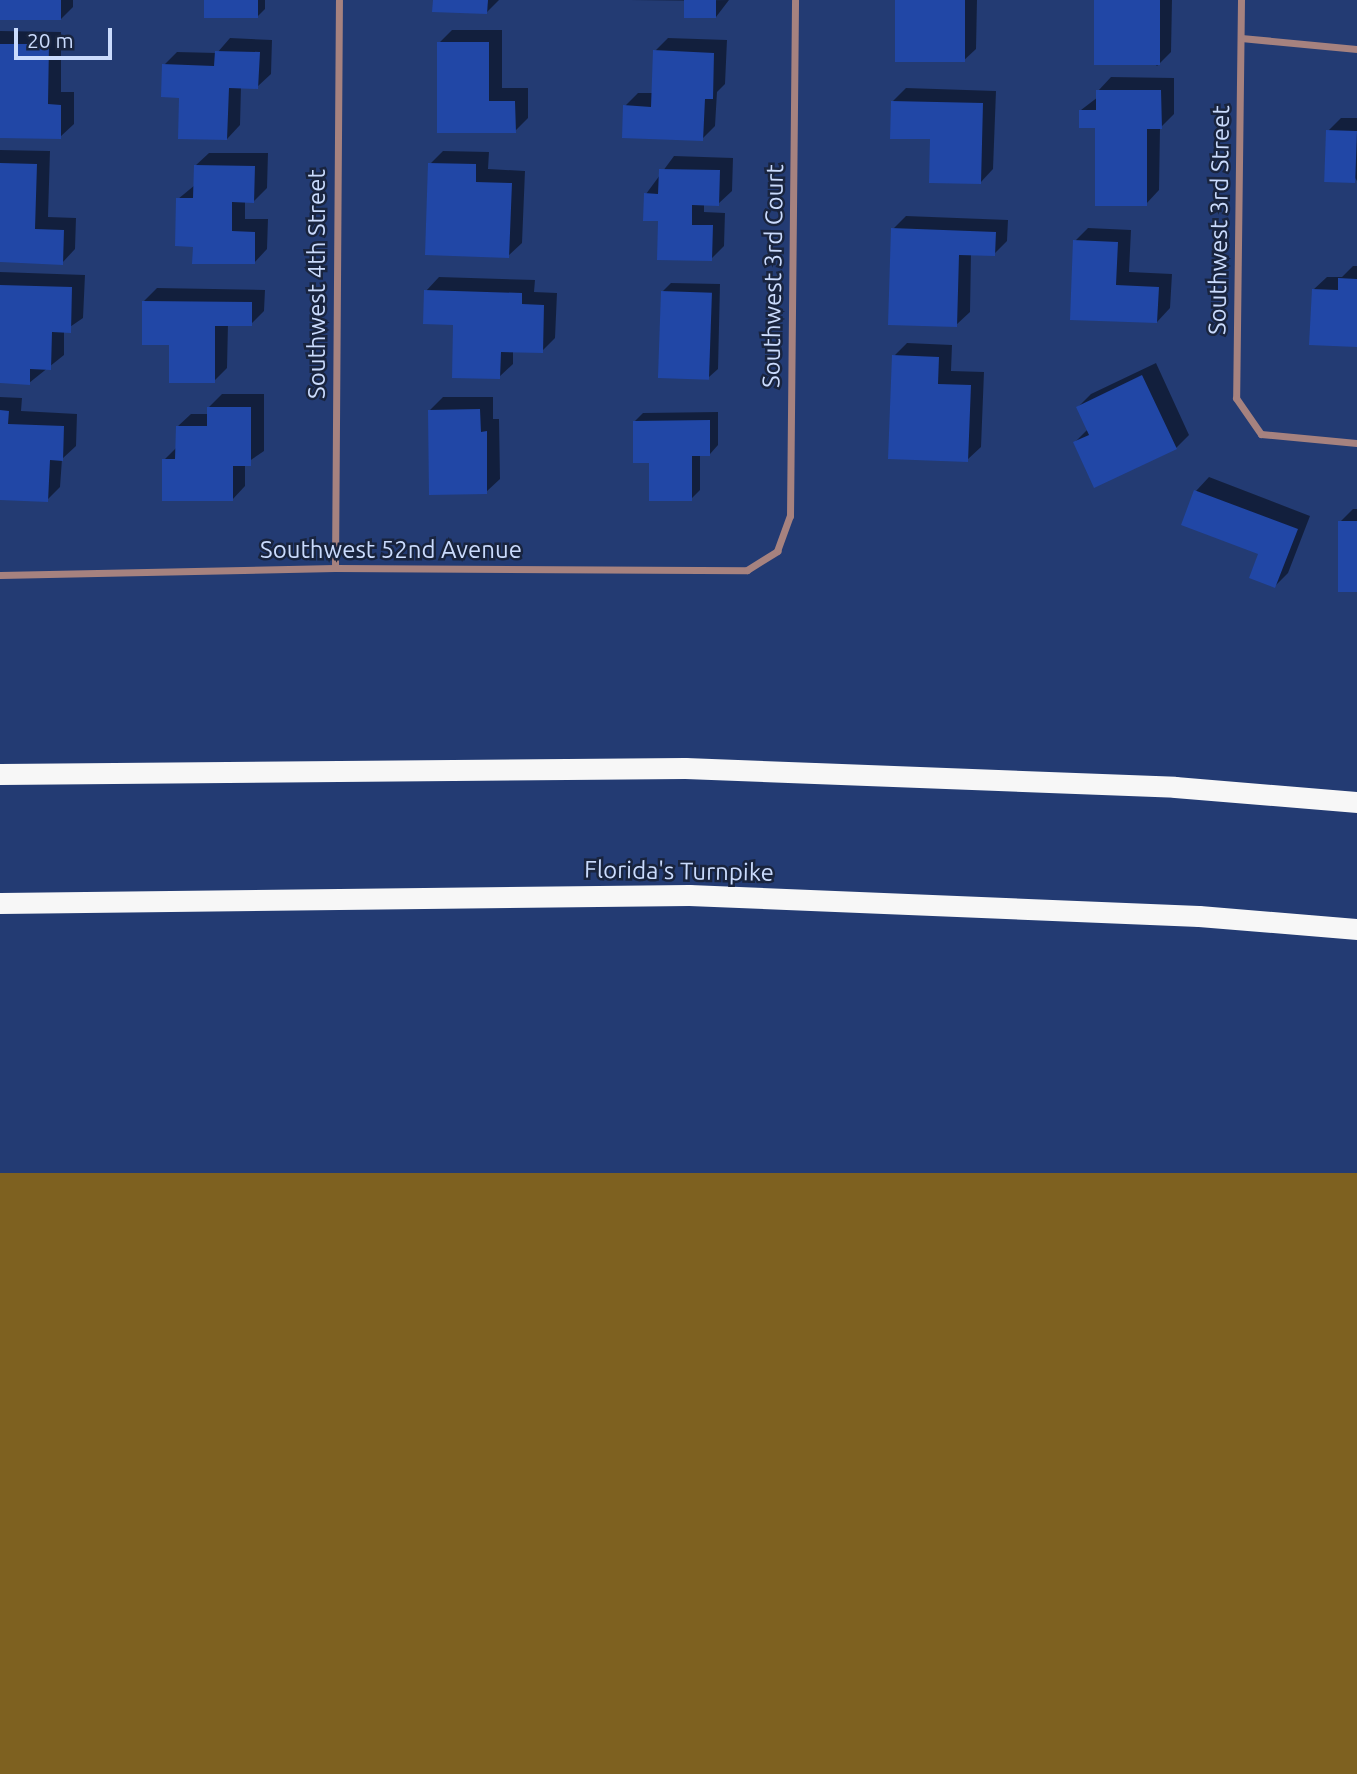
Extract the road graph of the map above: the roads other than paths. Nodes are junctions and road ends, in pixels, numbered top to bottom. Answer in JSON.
{"nodes":[{"id":1,"x":339,"y":0,"type":"edge"},
{"id":2,"x":795,"y":0,"type":"edge"},
{"id":3,"x":1241,"y":0,"type":"edge"},
{"id":4,"x":1241,"y":38,"type":"junction"},
{"id":5,"x":1357,"y":49,"type":"edge"},
{"id":6,"x":1357,"y":443,"type":"edge"},
{"id":7,"x":777,"y":551,"type":"joint"},
{"id":8,"x":335,"y":568,"type":"junction"},
{"id":9,"x":0,"y":575,"type":"edge"},
{"id":10,"x":0,"y":774,"type":"edge"},
{"id":11,"x":1357,"y":802,"type":"edge"},
{"id":12,"x":0,"y":903,"type":"edge"},
{"id":13,"x":1357,"y":929,"type":"edge"}],
"edges":[{"from":1,"to":8,"type":"street","name":"Southwest 4th Street"},
{"from":2,"to":7,"type":"street","name":"Southwest 3rd Court"},
{"from":3,"to":4,"type":"street","name":"Southwest 3rd Street"},
{"from":4,"to":5,"type":"street"},
{"from":4,"to":6,"type":"street","name":"Southwest 3rd Street"},
{"from":7,"to":8,"type":"street","name":"Southwest 52nd Avenue"},
{"from":8,"to":9,"type":"street","name":"Southwest 52nd Avenue"},
{"from":10,"to":11,"type":"highway"},
{"from":12,"to":13,"type":"highway","name":"Florida's Turnpike"}]}
